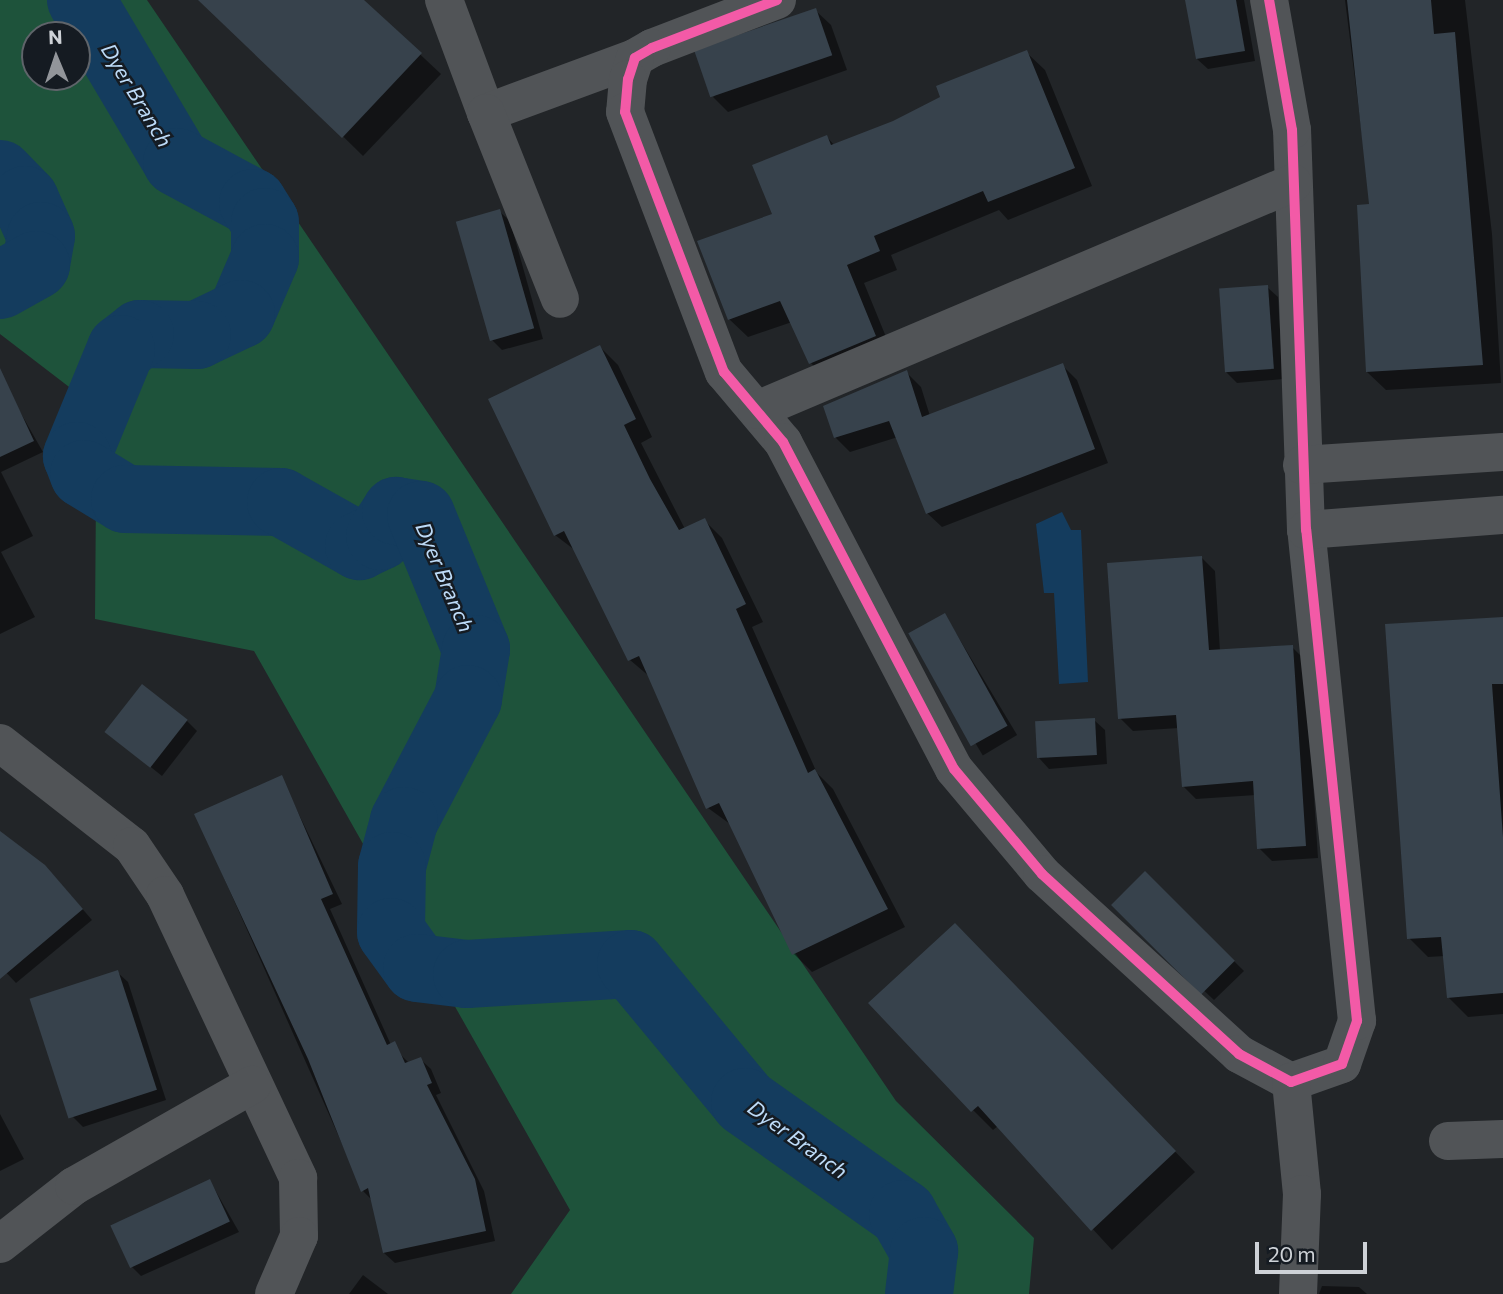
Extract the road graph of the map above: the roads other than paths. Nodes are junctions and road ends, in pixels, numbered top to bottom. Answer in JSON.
{"nodes":[{"id":1,"x":444,"y":0,"type":"edge"},
{"id":2,"x":777,"y":0,"type":"edge"},
{"id":3,"x":1269,"y":0,"type":"edge"},
{"id":4,"x":635,"y":58,"type":"junction"},
{"id":5,"x":486,"y":113,"type":"junction"},
{"id":6,"x":1293,"y":183,"type":"junction"},
{"id":7,"x":560,"y":299,"type":"dead end"},
{"id":8,"x":757,"y":410,"type":"junction"},
{"id":9,"x":1503,"y":452,"type":"edge"},
{"id":10,"x":1302,"y":465,"type":"junction"},
{"id":11,"x":1503,"y":515,"type":"edge"},
{"id":12,"x":1306,"y":530,"type":"junction"},
{"id":13,"x":0,"y":743,"type":"edge"},
{"id":14,"x":1291,"y":1082,"type":"junction"},
{"id":15,"x":252,"y":1085,"type":"junction"},
{"id":16,"x":1503,"y":1139,"type":"edge"},
{"id":17,"x":1448,"y":1141,"type":"dead end"},
{"id":18,"x":0,"y":1244,"type":"edge"},
{"id":19,"x":274,"y":1294,"type":"edge"},
{"id":20,"x":1298,"y":1294,"type":"edge"}],
"edges":[{"from":1,"to":5,"type":"street"},
{"from":2,"to":4,"type":"street"},
{"from":3,"to":6,"type":"street"},
{"from":4,"to":5,"type":"street"},
{"from":4,"to":8,"type":"street"},
{"from":5,"to":7,"type":"street"},
{"from":6,"to":8,"type":"street"},
{"from":6,"to":10,"type":"street"},
{"from":8,"to":14,"type":"street"},
{"from":9,"to":10,"type":"street"},
{"from":10,"to":12,"type":"street"},
{"from":11,"to":12,"type":"street"},
{"from":12,"to":14,"type":"street"},
{"from":13,"to":15,"type":"street"},
{"from":14,"to":20,"type":"street"},
{"from":15,"to":18,"type":"street"},
{"from":15,"to":19,"type":"street"},
{"from":16,"to":17,"type":"street"}]}
